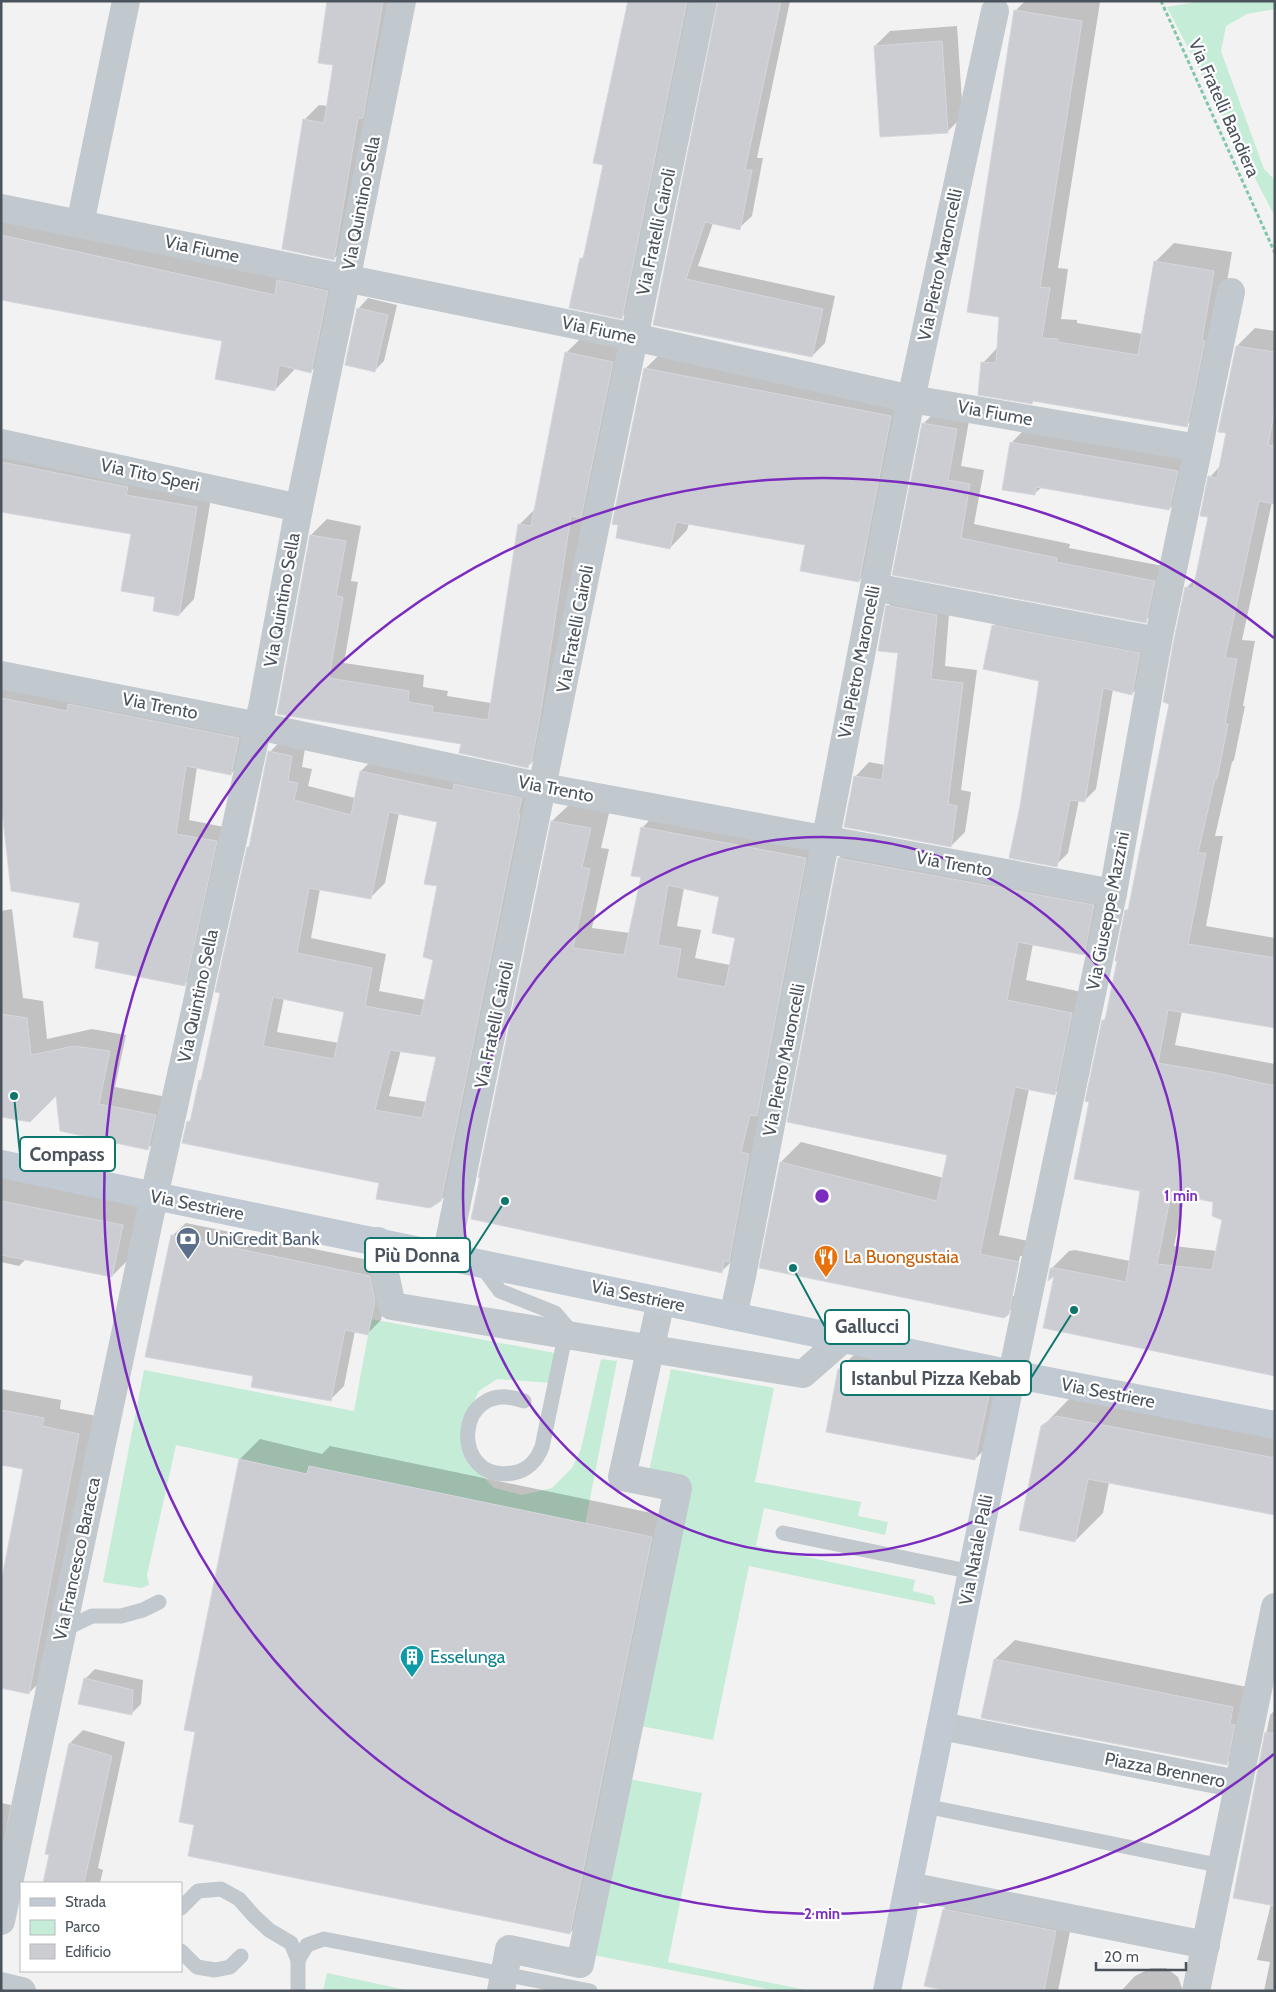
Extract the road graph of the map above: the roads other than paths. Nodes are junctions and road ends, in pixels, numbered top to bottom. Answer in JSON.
{"nodes":[{"id":1,"x":126,"y":1,"type":"edge"},
{"id":2,"x":402,"y":1,"type":"edge"},
{"id":3,"x":703,"y":1,"type":"edge"},
{"id":4,"x":995,"y":11,"type":"dead end"},
{"id":5,"x":1,"y":208,"type":"edge"},
{"id":6,"x":80,"y":224,"type":"junction"},
{"id":7,"x":346,"y":279,"type":"junction"},
{"id":8,"x":1231,"y":292,"type":"dead end"},
{"id":9,"x":634,"y":337,"type":"junction"},
{"id":10,"x":912,"y":399,"type":"junction"},
{"id":11,"x":1,"y":443,"type":"edge"},
{"id":12,"x":1198,"y":448,"type":"junction"},
{"id":13,"x":299,"y":508,"type":"junction"},
{"id":14,"x":874,"y":587,"type":"junction"},
{"id":15,"x":1158,"y":642,"type":"junction"},
{"id":16,"x":1,"y":675,"type":"edge"},
{"id":17,"x":258,"y":726,"type":"junction"},
{"id":18,"x":543,"y":787,"type":"junction"},
{"id":19,"x":825,"y":840,"type":"junction"},
{"id":20,"x":1113,"y":892,"type":"junction"},
{"id":21,"x":1,"y":1164,"type":"edge"},
{"id":22,"x":154,"y":1196,"type":"junction"},
{"id":23,"x":378,"y":1242,"type":"junction"},
{"id":24,"x":446,"y":1256,"type":"junction"},
{"id":25,"x":479,"y":1262,"type":"junction"},
{"id":26,"x":661,"y":1301,"type":"junction"},
{"id":27,"x":733,"y":1316,"type":"junction"},
{"id":28,"x":565,"y":1334,"type":"junction"},
{"id":29,"x":843,"y":1339,"type":"junction"},
{"id":30,"x":650,"y":1348,"type":"junction"},
{"id":31,"x":1012,"y":1374,"type":"junction"},
{"id":32,"x":524,"y":1401,"type":"dead end"},
{"id":33,"x":1275,"y":1424,"type":"edge"},
{"id":34,"x":783,"y":1533,"type":"dead end"},
{"id":35,"x":972,"y":1572,"type":"junction"},
{"id":36,"x":159,"y":1602,"type":"dead end"},
{"id":37,"x":1275,"y":1607,"type":"edge"},
{"id":38,"x":61,"y":1631,"type":"junction"},
{"id":39,"x":941,"y":1726,"type":"junction"},
{"id":40,"x":1238,"y":1784,"type":"junction"},
{"id":41,"x":925,"y":1806,"type":"junction"},
{"id":42,"x":1222,"y":1866,"type":"junction"},
{"id":43,"x":908,"y":1886,"type":"junction"},
{"id":44,"x":182,"y":1907,"type":"edge"},
{"id":45,"x":1,"y":1921,"type":"edge"},
{"id":46,"x":1206,"y":1945,"type":"junction"},
{"id":47,"x":182,"y":1952,"type":"edge"},
{"id":48,"x":241,"y":1956,"type":"dead end"},
{"id":49,"x":298,"y":1960,"type":"junction"},
{"id":50,"x":503,"y":1982,"type":"edge"},
{"id":51,"x":1,"y":1986,"type":"edge"},
{"id":52,"x":22,"y":1991,"type":"edge"},
{"id":53,"x":298,"y":1991,"type":"edge"},
{"id":54,"x":590,"y":1991,"type":"edge"},
{"id":55,"x":887,"y":1991,"type":"edge"},
{"id":56,"x":1196,"y":1991,"type":"edge"}],
"edges":[{"from":1,"to":6,"type":"street"},
{"from":2,"to":7,"type":"street","name":"Via Quintino Sella"},
{"from":3,"to":9,"type":"street","name":"Via Fratelli Cairoli"},
{"from":4,"to":10,"type":"street","name":"Via Pietro Maroncelli"},
{"from":5,"to":6,"type":"street","name":"Via Fiume"},
{"from":6,"to":7,"type":"street","name":"Via Fiume"},
{"from":7,"to":9,"type":"street","name":"Via Fiume"},
{"from":7,"to":13,"type":"street","name":"Via Quintino Sella"},
{"from":8,"to":12,"type":"street","name":"Via Giuseppe Mazzini"},
{"from":9,"to":10,"type":"street","name":"Via Fiume"},
{"from":9,"to":18,"type":"street","name":"Via Fratelli Cairoli"},
{"from":10,"to":12,"type":"street","name":"Via Fiume"},
{"from":10,"to":14,"type":"street","name":"Via Pietro Maroncelli"},
{"from":11,"to":13,"type":"street","name":"Via Tito Speri"},
{"from":12,"to":15,"type":"street","name":"Via Giuseppe Mazzini"},
{"from":13,"to":17,"type":"street","name":"Via Quintino Sella"},
{"from":14,"to":15,"type":"street"},
{"from":14,"to":19,"type":"street","name":"Via Pietro Maroncelli"},
{"from":15,"to":20,"type":"street","name":"Via Giuseppe Mazzini"},
{"from":16,"to":17,"type":"street","name":"Via Trento"},
{"from":17,"to":18,"type":"street","name":"Via Trento"},
{"from":17,"to":22,"type":"street","name":"Via Quintino Sella"},
{"from":18,"to":19,"type":"street","name":"Via Trento"},
{"from":18,"to":24,"type":"street","name":"Via Fratelli Cairoli"},
{"from":19,"to":20,"type":"street","name":"Via Trento"},
{"from":19,"to":27,"type":"street","name":"Via Pietro Maroncelli"},
{"from":20,"to":31,"type":"street","name":"Via Giuseppe Mazzini"},
{"from":21,"to":22,"type":"main road","name":"Via Sestriere"},
{"from":22,"to":23,"type":"main road","name":"Via Sestriere"},
{"from":22,"to":38,"type":"street","name":"Via Francesco Baracca"},
{"from":23,"to":24,"type":"main road","name":"Via Sestriere"},
{"from":23,"to":28,"type":"street"},
{"from":24,"to":25,"type":"main road","name":"Via Sestriere"},
{"from":25,"to":26,"type":"main road","name":"Via Sestriere"},
{"from":25,"to":28,"type":"lane"},
{"from":26,"to":27,"type":"main road","name":"Via Sestriere"},
{"from":26,"to":30,"type":"street"},
{"from":27,"to":29,"type":"main road","name":"Via Sestriere"},
{"from":28,"to":30,"type":"street"},
{"from":28,"to":32,"type":"lane"},
{"from":29,"to":30,"type":"street"},
{"from":29,"to":31,"type":"main road","name":"Via Sestriere"},
{"from":30,"to":50,"type":"street"},
{"from":31,"to":33,"type":"main road","name":"Via Sestriere"},
{"from":31,"to":35,"type":"main road","name":"Via Natale Palli"},
{"from":34,"to":35,"type":"lane"},
{"from":35,"to":39,"type":"main road","name":"Via Natale Palli"},
{"from":36,"to":38,"type":"lane"},
{"from":37,"to":40,"type":"street"},
{"from":38,"to":45,"type":"street","name":"Via Francesco Baracca"},
{"from":39,"to":40,"type":"street","name":"Piazza Brennero"},
{"from":39,"to":41,"type":"main road"},
{"from":40,"to":42,"type":"street","name":"Piazza Brennero"},
{"from":41,"to":42,"type":"lane"},
{"from":41,"to":43,"type":"main road"},
{"from":42,"to":46,"type":"street","name":"Piazza Brennero"},
{"from":43,"to":46,"type":"street"},
{"from":43,"to":55,"type":"main road"},
{"from":44,"to":49,"type":"lane"},
{"from":46,"to":56,"type":"street","name":"Piazza Brennero"},
{"from":47,"to":48,"type":"lane"},
{"from":49,"to":50,"type":"lane"},
{"from":49,"to":53,"type":"lane"},
{"from":50,"to":54,"type":"lane"},
{"from":51,"to":52,"type":"street"}]}
